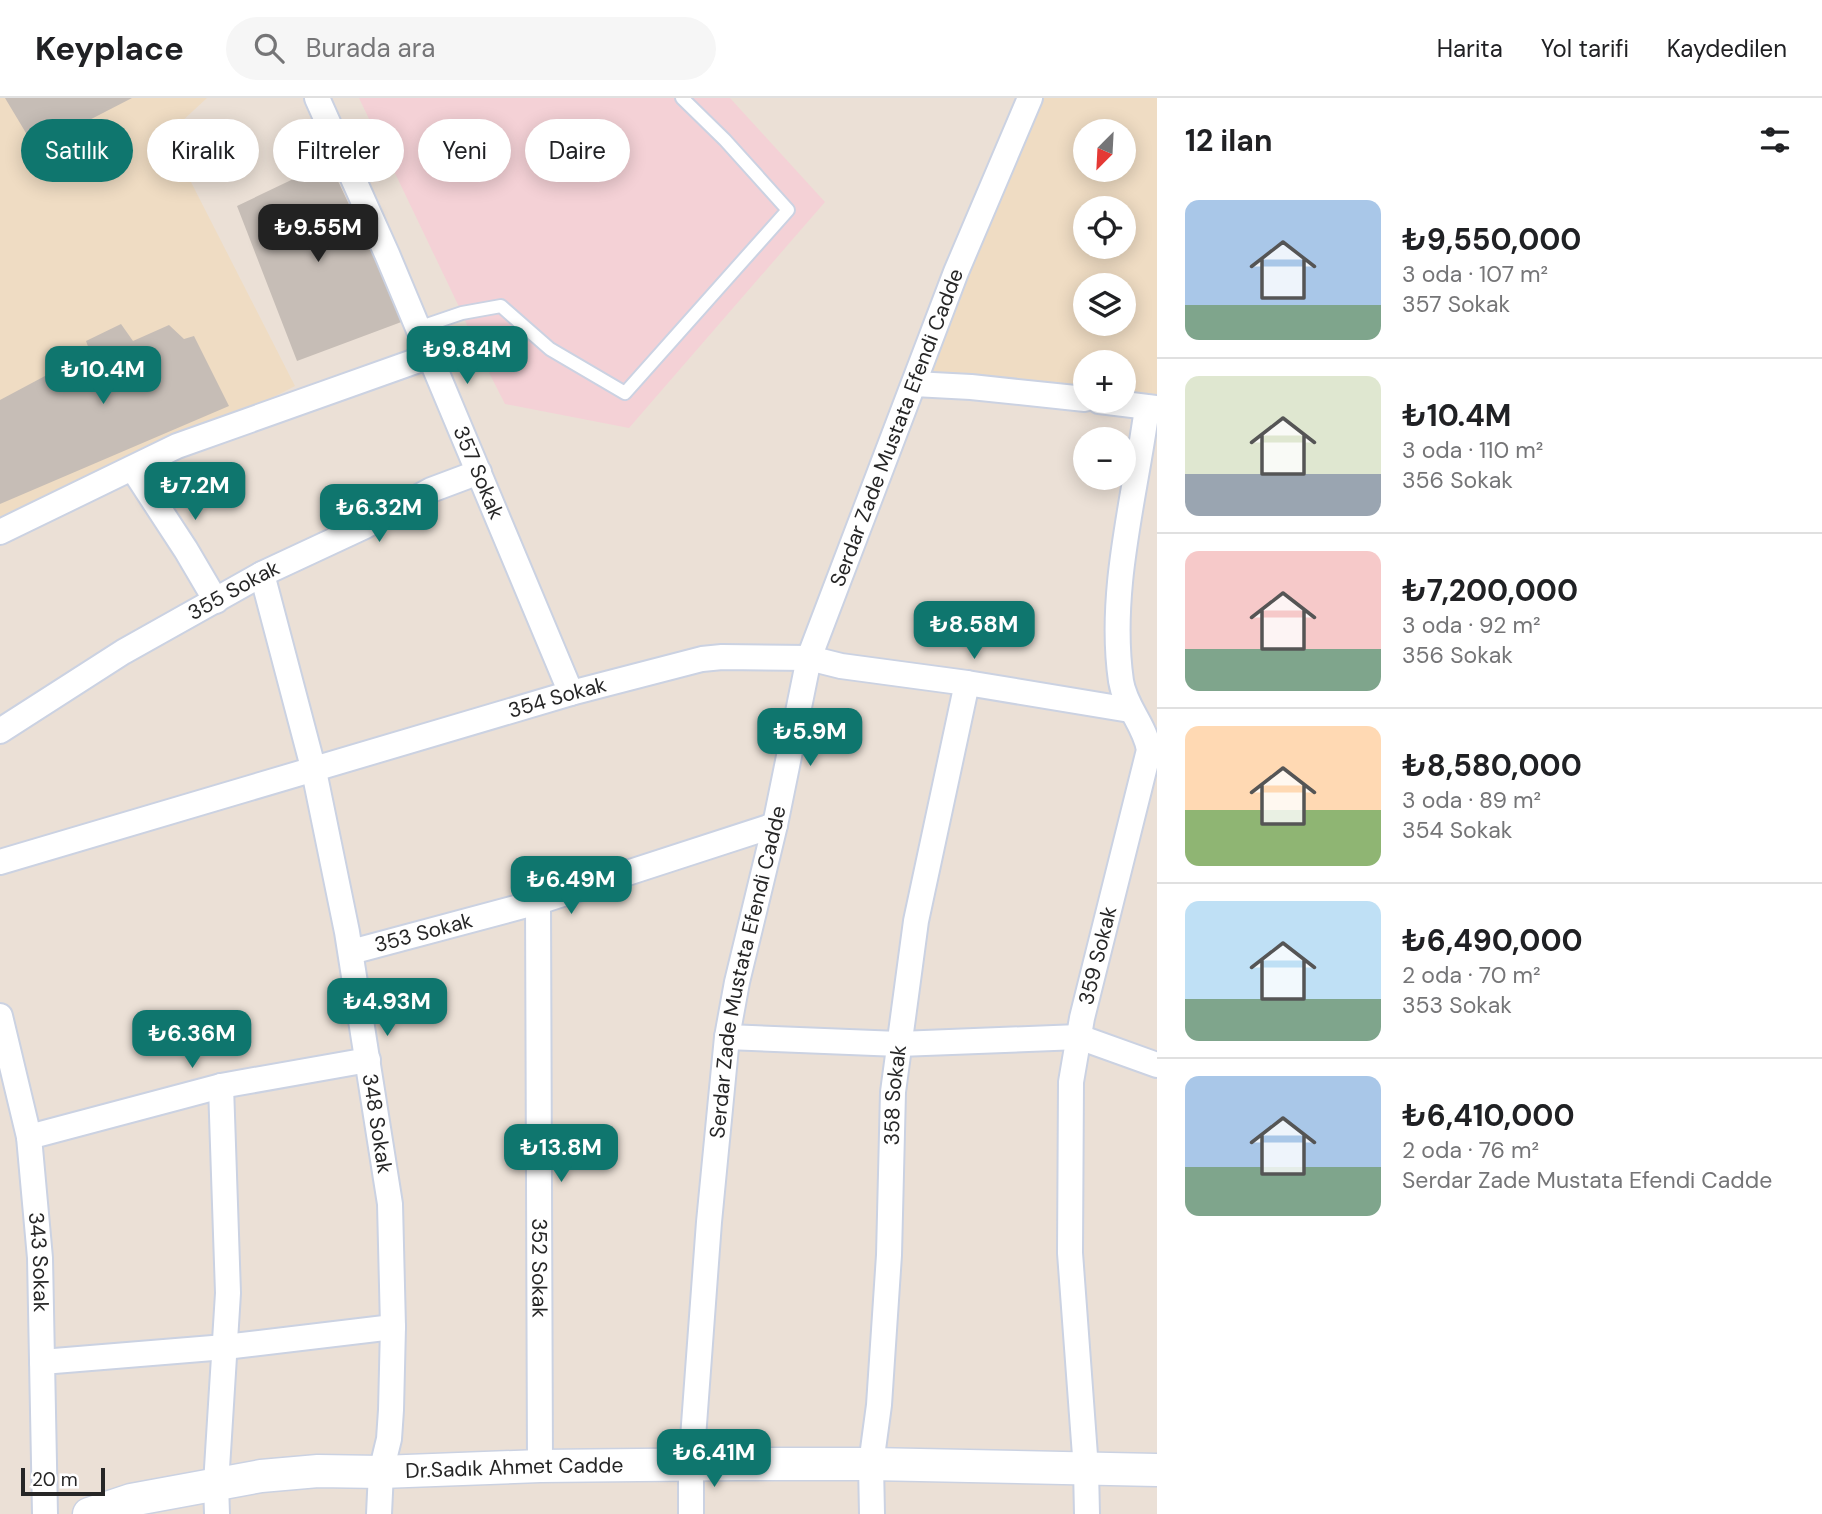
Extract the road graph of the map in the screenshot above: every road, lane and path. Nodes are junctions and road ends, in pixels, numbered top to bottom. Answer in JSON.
{"nodes":[{"id":1,"x":317,"y":98,"type":"edge"},
{"id":2,"x":682,"y":98,"type":"edge"},
{"id":3,"x":1030,"y":98,"type":"edge"},
{"id":4,"x":418,"y":328,"type":"junction"},
{"id":5,"x":430,"y":356,"type":"junction"},
{"id":6,"x":914,"y":384,"type":"junction"},
{"id":7,"x":1073,"y":398,"type":"edge"},
{"id":8,"x":1152,"y":408,"type":"edge"},
{"id":9,"x":133,"y":469,"type":"junction"},
{"id":10,"x":479,"y":472,"type":"junction"},
{"id":11,"x":0,"y":532,"type":"edge"},
{"id":12,"x":262,"y":574,"type":"junction"},
{"id":13,"x":216,"y":601,"type":"junction"},
{"id":14,"x":809,"y":658,"type":"junction"},
{"id":15,"x":967,"y":683,"type":"junction"},
{"id":16,"x":571,"y":694,"type":"junction"},
{"id":17,"x":1130,"y":710,"type":"junction"},
{"id":18,"x":0,"y":731,"type":"edge"},
{"id":19,"x":1152,"y":737,"type":"edge"},
{"id":20,"x":314,"y":771,"type":"junction"},
{"id":21,"x":775,"y":825,"type":"junction"},
{"id":22,"x":0,"y":862,"type":"edge"},
{"id":23,"x":538,"y":902,"type":"junction"},
{"id":24,"x":351,"y":952,"type":"junction"},
{"id":25,"x":0,"y":1016,"type":"edge"},
{"id":26,"x":727,"y":1037,"type":"junction"},
{"id":27,"x":1079,"y":1037,"type":"junction"},
{"id":28,"x":899,"y":1044,"type":"junction"},
{"id":29,"x":4,"y":1046,"type":"edge"},
{"id":30,"x":368,"y":1059,"type":"junction"},
{"id":31,"x":1157,"y":1065,"type":"edge"},
{"id":32,"x":221,"y":1086,"type":"junction"},
{"id":33,"x":29,"y":1137,"type":"junction"},
{"id":34,"x":393,"y":1327,"type":"junction"},
{"id":35,"x":225,"y":1347,"type":"junction"},
{"id":36,"x":42,"y":1362,"type":"junction"},
{"id":37,"x":871,"y":1464,"type":"junction"},
{"id":38,"x":691,"y":1465,"type":"junction"},
{"id":39,"x":540,"y":1466,"type":"junction"},
{"id":40,"x":1086,"y":1469,"type":"junction"},
{"id":41,"x":1157,"y":1470,"type":"edge"},
{"id":42,"x":381,"y":1472,"type":"junction"},
{"id":43,"x":217,"y":1499,"type":"edge"},
{"id":44,"x":46,"y":1514,"type":"edge"},
{"id":45,"x":89,"y":1514,"type":"edge"},
{"id":46,"x":379,"y":1514,"type":"edge"},
{"id":47,"x":691,"y":1514,"type":"edge"},
{"id":48,"x":872,"y":1514,"type":"edge"},
{"id":49,"x":1087,"y":1514,"type":"edge"}],
"edges":[{"from":1,"to":4,"type":"street","name":"357 Sokak"},
{"from":2,"to":4,"type":"lane"},
{"from":3,"to":6,"type":"street","name":"Serdar Zade Mustata Efendi Cadde"},
{"from":4,"to":5,"type":"street","name":"357 Sokak"},
{"from":5,"to":9,"type":"street"},
{"from":5,"to":10,"type":"street","name":"357 Sokak"},
{"from":6,"to":7,"type":"street"},
{"from":6,"to":14,"type":"street","name":"Serdar Zade Mustata Efendi Cadde"},
{"from":8,"to":17,"type":"street","name":"359 Sokak"},
{"from":9,"to":11,"type":"street"},
{"from":9,"to":13,"type":"street"},
{"from":10,"to":12,"type":"street","name":"355 Sokak"},
{"from":10,"to":16,"type":"street","name":"357 Sokak"},
{"from":12,"to":13,"type":"street","name":"355 Sokak"},
{"from":12,"to":20,"type":"street","name":"348 Sokak"},
{"from":13,"to":18,"type":"street","name":"355 Sokak"},
{"from":14,"to":15,"type":"street","name":"354 Sokak"},
{"from":14,"to":16,"type":"street","name":"354 Sokak"},
{"from":14,"to":21,"type":"street","name":"Serdar Zade Mustata Efendi Cadde"},
{"from":15,"to":17,"type":"street","name":"354 Sokak"},
{"from":15,"to":28,"type":"street","name":"358 Sokak"},
{"from":16,"to":20,"type":"street","name":"354 Sokak"},
{"from":17,"to":19,"type":"street","name":"359 Sokak"},
{"from":19,"to":27,"type":"street","name":"359 Sokak"},
{"from":20,"to":22,"type":"street","name":"354 Sokak"},
{"from":20,"to":24,"type":"street","name":"348 Sokak"},
{"from":21,"to":23,"type":"street","name":"353 Sokak"},
{"from":21,"to":26,"type":"street","name":"Serdar Zade Mustata Efendi Cadde"},
{"from":23,"to":24,"type":"street","name":"353 Sokak"},
{"from":23,"to":39,"type":"street","name":"352 Sokak"},
{"from":24,"to":30,"type":"street","name":"348 Sokak"},
{"from":25,"to":29,"type":"street","name":"343 Sokak"},
{"from":26,"to":28,"type":"street"},
{"from":26,"to":38,"type":"street","name":"Serdar Zade Mustata Efendi Cadde"},
{"from":27,"to":28,"type":"street"},
{"from":27,"to":31,"type":"street"},
{"from":27,"to":40,"type":"street","name":"359 Sokak"},
{"from":28,"to":37,"type":"street","name":"358 Sokak"},
{"from":29,"to":33,"type":"street","name":"343 Sokak"},
{"from":30,"to":32,"type":"street"},
{"from":30,"to":34,"type":"street","name":"348 Sokak"},
{"from":32,"to":33,"type":"street"},
{"from":32,"to":35,"type":"street"},
{"from":33,"to":36,"type":"street","name":"343 Sokak"},
{"from":34,"to":35,"type":"street"},
{"from":34,"to":42,"type":"street","name":"348 Sokak"},
{"from":35,"to":36,"type":"street"},
{"from":35,"to":43,"type":"street"},
{"from":36,"to":44,"type":"street","name":"343 Sokak"},
{"from":37,"to":38,"type":"street","name":"Dr.Sadık Ahmet Cadde"},
{"from":37,"to":40,"type":"street","name":"Dr.Sadık Ahmet Cadde"},
{"from":37,"to":48,"type":"street","name":"358 Sokak"},
{"from":38,"to":39,"type":"street","name":"Dr.Sadık Ahmet Cadde"},
{"from":38,"to":47,"type":"street","name":"Serdar Zade Mustata Efendi Cadde"},
{"from":39,"to":42,"type":"street","name":"Dr.Sadık Ahmet Cadde"},
{"from":40,"to":41,"type":"street","name":"Dr.Sadık Ahmet Cadde"},
{"from":40,"to":49,"type":"street","name":"359 Sokak"},
{"from":42,"to":43,"type":"street","name":"Dr.Sadık Ahmet Cadde"},
{"from":42,"to":46,"type":"street","name":"348 Sokak"},
{"from":43,"to":45,"type":"street","name":"Dr.Sadık Ahmet Cadde"}]}
